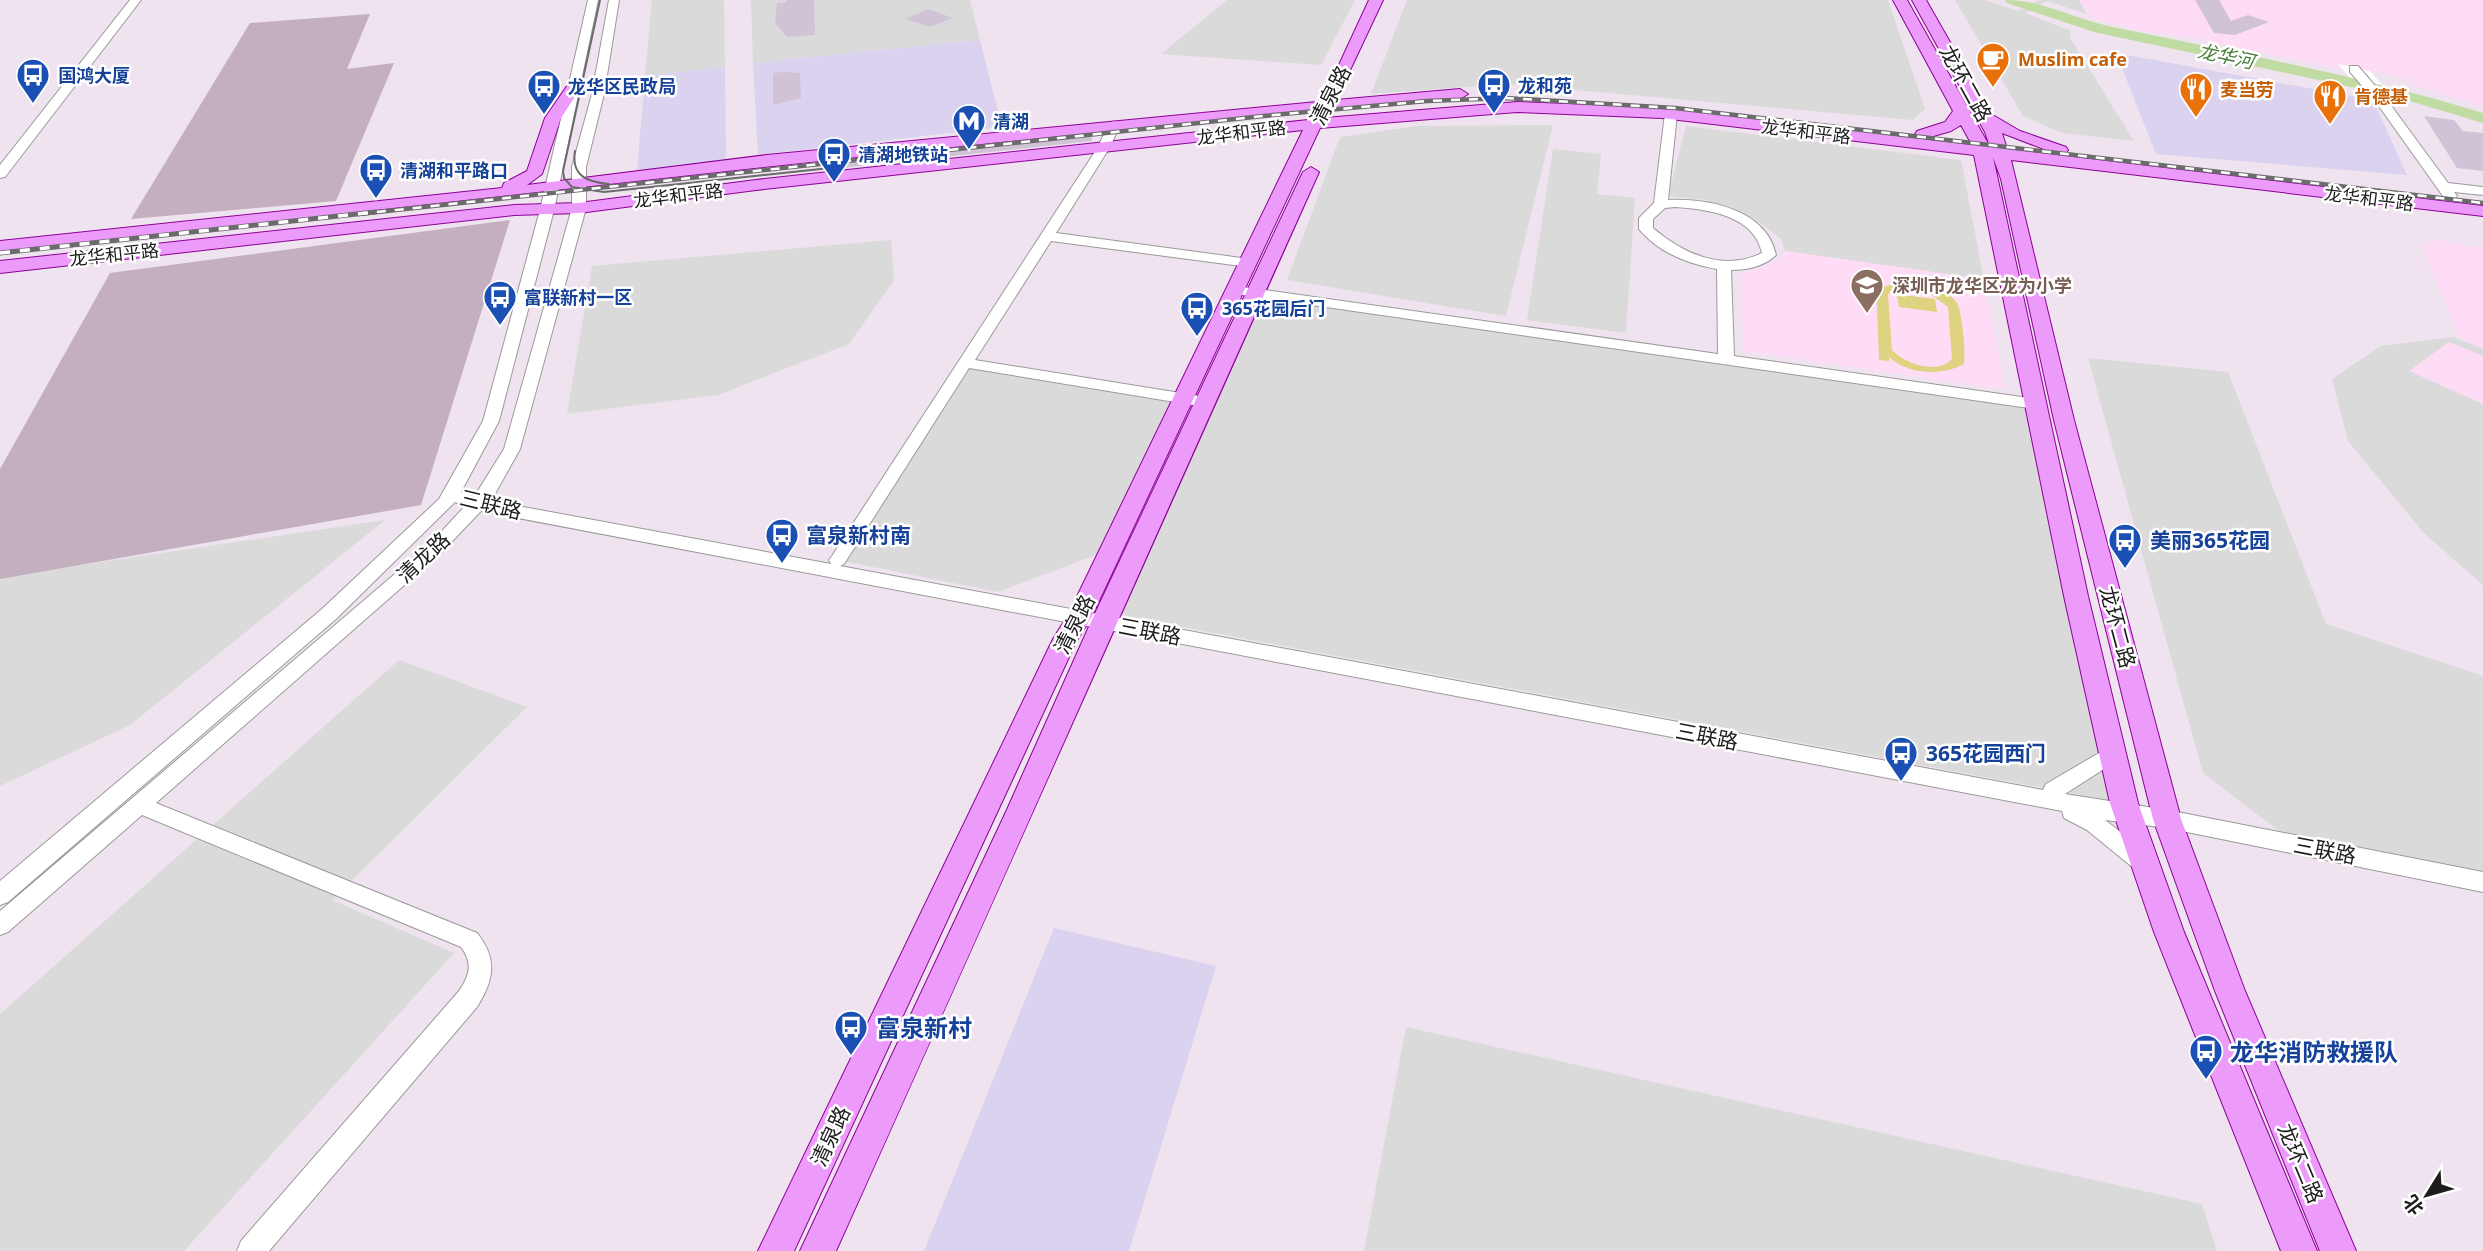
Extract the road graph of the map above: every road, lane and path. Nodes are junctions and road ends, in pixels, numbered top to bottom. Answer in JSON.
{"nodes":[{"id":1,"x":127,"y":0,"type":"edge"},
{"id":2,"x":136,"y":0,"type":"edge"},
{"id":3,"x":593,"y":0,"type":"edge"},
{"id":4,"x":614,"y":0,"type":"edge"},
{"id":5,"x":1376,"y":0,"type":"edge"},
{"id":6,"x":1386,"y":0,"type":"edge"},
{"id":7,"x":1900,"y":0,"type":"edge"},
{"id":8,"x":1919,"y":0,"type":"edge"},
{"id":9,"x":2355,"y":71,"type":"dead end"},
{"id":10,"x":572,"y":89,"type":"junction"},
{"id":11,"x":1499,"y":92,"type":"dead end"},
{"id":12,"x":1476,"y":93,"type":"dead end"},
{"id":13,"x":1961,"y":112,"type":"junction"},
{"id":14,"x":1328,"y":113,"type":"junction"},
{"id":15,"x":1671,"y":114,"type":"junction"},
{"id":16,"x":1985,"y":117,"type":"junction"},
{"id":17,"x":1114,"y":125,"type":"junction"},
{"id":18,"x":1923,"y":134,"type":"junction"},
{"id":19,"x":1104,"y":148,"type":"junction"},
{"id":20,"x":1942,"y":148,"type":"junction"},
{"id":21,"x":1990,"y":148,"type":"junction"},
{"id":22,"x":2054,"y":155,"type":"junction"},
{"id":23,"x":0,"y":159,"type":"edge"},
{"id":24,"x":0,"y":174,"type":"edge"},
{"id":25,"x":1998,"y":176,"type":"junction"},
{"id":26,"x":577,"y":182,"type":"junction"},
{"id":27,"x":550,"y":186,"type":"junction"},
{"id":28,"x":2447,"y":191,"type":"junction"},
{"id":29,"x":2483,"y":191,"type":"edge"},
{"id":30,"x":443,"y":199,"type":"junction"},
{"id":31,"x":2483,"y":200,"type":"edge"},
{"id":32,"x":1661,"y":204,"type":"junction"},
{"id":33,"x":579,"y":208,"type":"junction"},
{"id":34,"x":547,"y":210,"type":"junction"},
{"id":35,"x":2483,"y":211,"type":"edge"},
{"id":36,"x":1047,"y":236,"type":"junction"},
{"id":37,"x":0,"y":246,"type":"edge"},
{"id":38,"x":1249,"y":263,"type":"junction"},
{"id":39,"x":1724,"y":265,"type":"junction"},
{"id":40,"x":0,"y":267,"type":"edge"},
{"id":41,"x":1246,"y":291,"type":"junction"},
{"id":42,"x":1727,"y":359,"type":"junction"},
{"id":43,"x":965,"y":363,"type":"junction"},
{"id":44,"x":1194,"y":400,"type":"junction"},
{"id":45,"x":2035,"y":404,"type":"junction"},
{"id":46,"x":450,"y":495,"type":"junction"},
{"id":47,"x":481,"y":499,"type":"junction"},
{"id":48,"x":838,"y":560,"type":"junction"},
{"id":49,"x":1093,"y":616,"type":"junction"},
{"id":50,"x":2111,"y":754,"type":"junction"},
{"id":51,"x":2050,"y":795,"type":"junction"},
{"id":52,"x":139,"y":805,"type":"junction"},
{"id":53,"x":2126,"y":809,"type":"junction"},
{"id":54,"x":2167,"y":819,"type":"junction"},
{"id":55,"x":2146,"y":865,"type":"junction"},
{"id":56,"x":2483,"y":882,"type":"edge"},
{"id":57,"x":0,"y":895,"type":"edge"},
{"id":58,"x":0,"y":925,"type":"edge"},
{"id":59,"x":251,"y":1251,"type":"edge"},
{"id":60,"x":776,"y":1251,"type":"edge"},
{"id":61,"x":818,"y":1251,"type":"edge"},
{"id":62,"x":2299,"y":1251,"type":"edge"},
{"id":63,"x":2338,"y":1251,"type":"edge"}],
"edges":[{"from":1,"to":23,"type":"street"},
{"from":2,"to":24,"type":"street"},
{"from":3,"to":10,"type":"street","name":"清龙路"},
{"from":4,"to":26,"type":"street","name":"清龙路"},
{"from":5,"to":14,"type":"main road","name":"清泉路"},
{"from":6,"to":14,"type":"main road","name":"清泉路"},
{"from":7,"to":13,"type":"main road","name":"龙环二路"},
{"from":8,"to":16,"type":"main road","name":"龙环二路"},
{"from":9,"to":28,"type":"street"},
{"from":10,"to":27,"type":"street","name":"清龙路"},
{"from":10,"to":30,"type":"main road"},
{"from":11,"to":18,"type":"main road","name":"龙华和平路"},
{"from":12,"to":14,"type":"main road","name":"龙华和平路"},
{"from":13,"to":18,"type":"main road"},
{"from":13,"to":21,"type":"main road","name":"龙环二路"},
{"from":14,"to":15,"type":"main road","name":"龙华和平路"},
{"from":14,"to":17,"type":"main road","name":"龙华和平路"},
{"from":14,"to":19,"type":"main road","name":"龙华和平路"},
{"from":14,"to":38,"type":"main road","name":"清泉路"},
{"from":14,"to":41,"type":"main road","name":"清泉路"},
{"from":15,"to":20,"type":"main road","name":"龙华和平路"},
{"from":15,"to":32,"type":"street"},
{"from":16,"to":21,"type":"main road","name":"龙环二路"},
{"from":16,"to":22,"type":"main road"},
{"from":17,"to":19,"type":"street"},
{"from":17,"to":26,"type":"main road","name":"龙华和平路"},
{"from":18,"to":21,"type":"main road","name":"龙华和平路"},
{"from":19,"to":33,"type":"main road","name":"龙华和平路"},
{"from":19,"to":36,"type":"street"},
{"from":20,"to":21,"type":"main road","name":"龙华和平路"},
{"from":20,"to":25,"type":"main road"},
{"from":21,"to":22,"type":"main road","name":"龙华和平路"},
{"from":21,"to":25,"type":"main road","name":"龙环二路"},
{"from":22,"to":25,"type":"main road"},
{"from":22,"to":28,"type":"main road","name":"龙华和平路"},
{"from":22,"to":35,"type":"main road","name":"龙华和平路"},
{"from":25,"to":45,"type":"main road","name":"龙环二路"},
{"from":25,"to":54,"type":"main road","name":"龙环二路"},
{"from":26,"to":27,"type":"main road","name":"龙华和平路"},
{"from":26,"to":33,"type":"street","name":"清龙路"},
{"from":27,"to":30,"type":"main road","name":"龙华和平路"},
{"from":27,"to":34,"type":"street","name":"清龙路"},
{"from":28,"to":29,"type":"street"},
{"from":28,"to":31,"type":"main road","name":"龙华和平路"},
{"from":30,"to":37,"type":"main road","name":"龙华和平路"},
{"from":32,"to":39,"type":"street"},
{"from":32,"to":39,"type":"street"},
{"from":33,"to":34,"type":"main road","name":"龙华和平路"},
{"from":33,"to":47,"type":"street","name":"清龙路"},
{"from":34,"to":40,"type":"main road","name":"龙华和平路"},
{"from":34,"to":46,"type":"street","name":"清龙路"},
{"from":36,"to":38,"type":"street"},
{"from":36,"to":43,"type":"street"},
{"from":38,"to":41,"type":"main road","name":"清泉路"},
{"from":39,"to":42,"type":"street"},
{"from":41,"to":42,"type":"street"},
{"from":41,"to":44,"type":"main road","name":"清泉路"},
{"from":42,"to":45,"type":"street"},
{"from":43,"to":44,"type":"street"},
{"from":43,"to":48,"type":"street"},
{"from":44,"to":49,"type":"main road","name":"清泉路"},
{"from":45,"to":50,"type":"main road","name":"龙环二路"},
{"from":46,"to":47,"type":"street","name":"三联路"},
{"from":46,"to":57,"type":"street","name":"清龙路"},
{"from":47,"to":48,"type":"street","name":"三联路"},
{"from":47,"to":49,"type":"street","name":"三联路"},
{"from":47,"to":52,"type":"street","name":"清龙路"},
{"from":48,"to":49,"type":"street","name":"三联路"},
{"from":49,"to":51,"type":"street","name":"三联路"},
{"from":49,"to":60,"type":"main road","name":"清泉路"},
{"from":49,"to":61,"type":"main road","name":"清泉路"},
{"from":50,"to":51,"type":"street"},
{"from":50,"to":53,"type":"main road","name":"龙环二路"},
{"from":51,"to":53,"type":"street","name":"三联路"},
{"from":51,"to":55,"type":"street"},
{"from":52,"to":58,"type":"street","name":"清龙路"},
{"from":52,"to":59,"type":"street"},
{"from":53,"to":54,"type":"street","name":"三联路"},
{"from":53,"to":55,"type":"main road","name":"龙环二路"},
{"from":54,"to":56,"type":"street","name":"三联路"},
{"from":54,"to":63,"type":"main road","name":"龙环二路"},
{"from":55,"to":62,"type":"main road","name":"龙环二路"}]}
